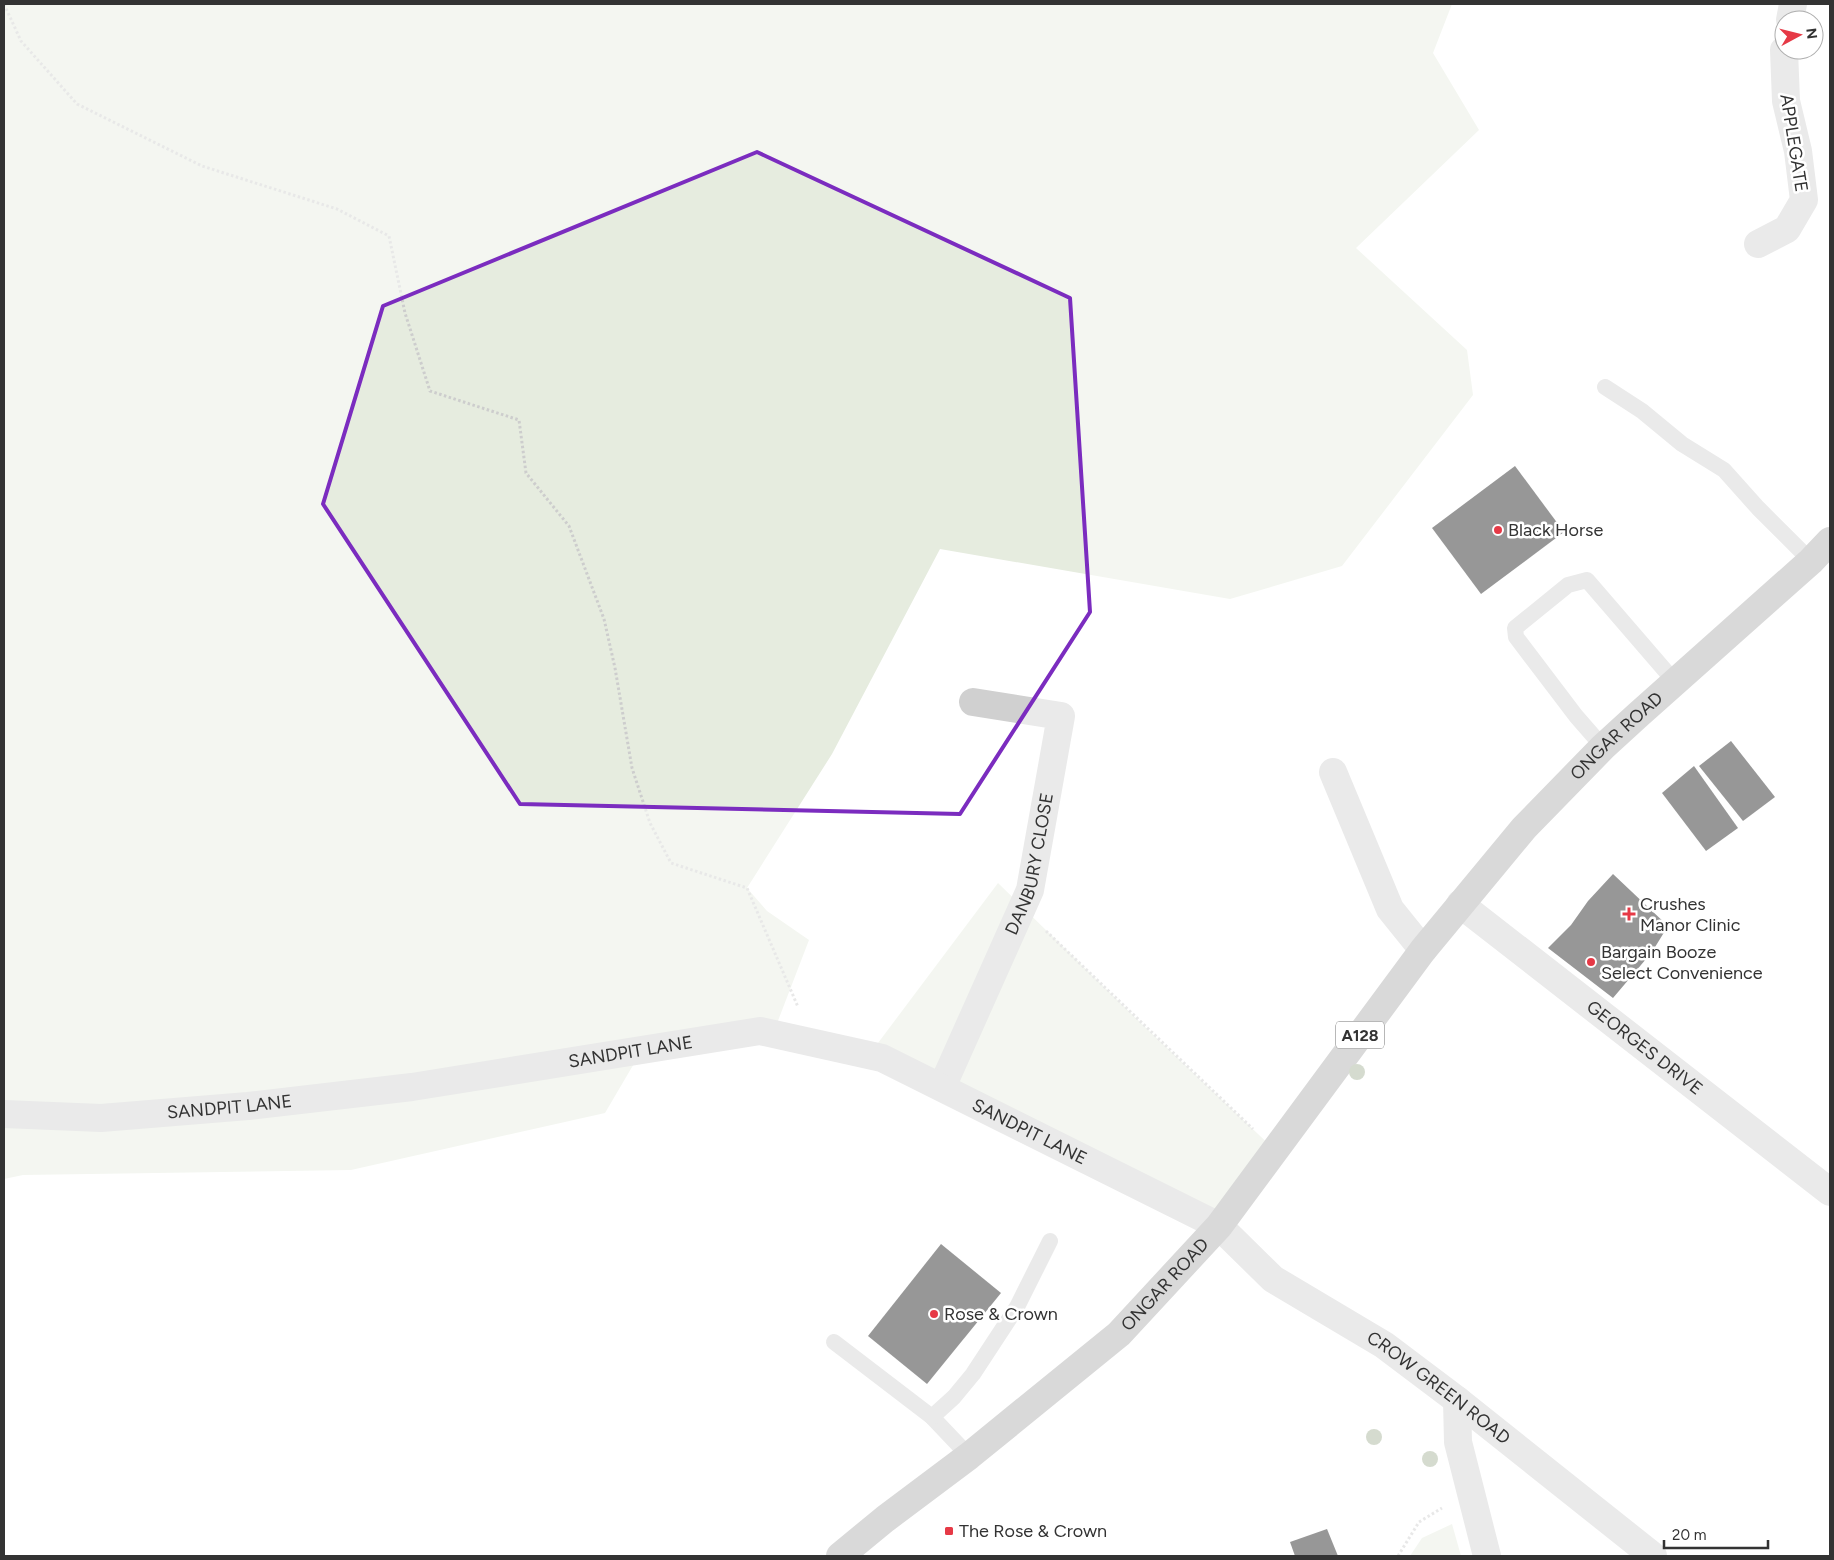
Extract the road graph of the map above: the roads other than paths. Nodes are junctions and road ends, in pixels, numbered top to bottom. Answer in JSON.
{"nodes":[{"id":1,"x":1784,"y":60,"type":"edge"},
{"id":2,"x":1758,"y":244,"type":"dead end"},
{"id":3,"x":1605,"y":387,"type":"dead end"},
{"id":4,"x":1830,"y":541,"type":"edge"},
{"id":5,"x":1811,"y":561,"type":"junction"},
{"id":6,"x":1675,"y":682,"type":"junction"},
{"id":7,"x":973,"y":702,"type":"dead end"},
{"id":8,"x":1603,"y":747,"type":"junction"},
{"id":9,"x":1333,"y":772,"type":"dead end"},
{"id":10,"x":1460,"y":904,"type":"junction"},
{"id":11,"x":1423,"y":950,"type":"junction"},
{"id":12,"x":942,"y":1087,"type":"junction"},
{"id":13,"x":4,"y":1114,"type":"edge"},
{"id":14,"x":1830,"y":1192,"type":"edge"},
{"id":15,"x":1219,"y":1226,"type":"junction"},
{"id":16,"x":1050,"y":1241,"type":"dead end"},
{"id":17,"x":834,"y":1342,"type":"dead end"},
{"id":18,"x":1457,"y":1400,"type":"junction"},
{"id":19,"x":932,"y":1417,"type":"junction"},
{"id":20,"x":969,"y":1456,"type":"junction"},
{"id":21,"x":840,"y":1556,"type":"edge"},
{"id":22,"x":1487,"y":1556,"type":"edge"},
{"id":23,"x":1652,"y":1556,"type":"edge"}],
"edges":[{"from":1,"to":2,"type":"street","name":"APPLEGATE"},
{"from":3,"to":5,"type":"lane"},
{"from":4,"to":5,"type":"main road","name":"ONGAR ROAD","number":"A128"},
{"from":5,"to":6,"type":"main road","name":"ONGAR ROAD","number":"A128"},
{"from":6,"to":8,"type":"main road","name":"ONGAR ROAD","number":"A128"},
{"from":6,"to":8,"type":"lane"},
{"from":7,"to":12,"type":"street","name":"DANBURY CLOSE"},
{"from":8,"to":10,"type":"main road","name":"ONGAR ROAD","number":"A128"},
{"from":9,"to":11,"type":"street"},
{"from":10,"to":11,"type":"main road","name":"ONGAR ROAD","number":"A128"},
{"from":10,"to":14,"type":"street","name":"GEORGES DRIVE"},
{"from":11,"to":15,"type":"main road","name":"ONGAR ROAD","number":"A128"},
{"from":12,"to":13,"type":"street","name":"SANDPIT LANE"},
{"from":12,"to":15,"type":"street","name":"SANDPIT LANE"},
{"from":15,"to":18,"type":"street","name":"CROW GREEN ROAD"},
{"from":15,"to":20,"type":"main road","name":"ONGAR ROAD","number":"A128"},
{"from":16,"to":19,"type":"lane"},
{"from":17,"to":19,"type":"lane"},
{"from":18,"to":22,"type":"street"},
{"from":18,"to":23,"type":"street","name":"CROW GREEN ROAD"},
{"from":19,"to":20,"type":"lane"},
{"from":20,"to":21,"type":"main road","name":"ONGAR ROAD","number":"A128"}]}
